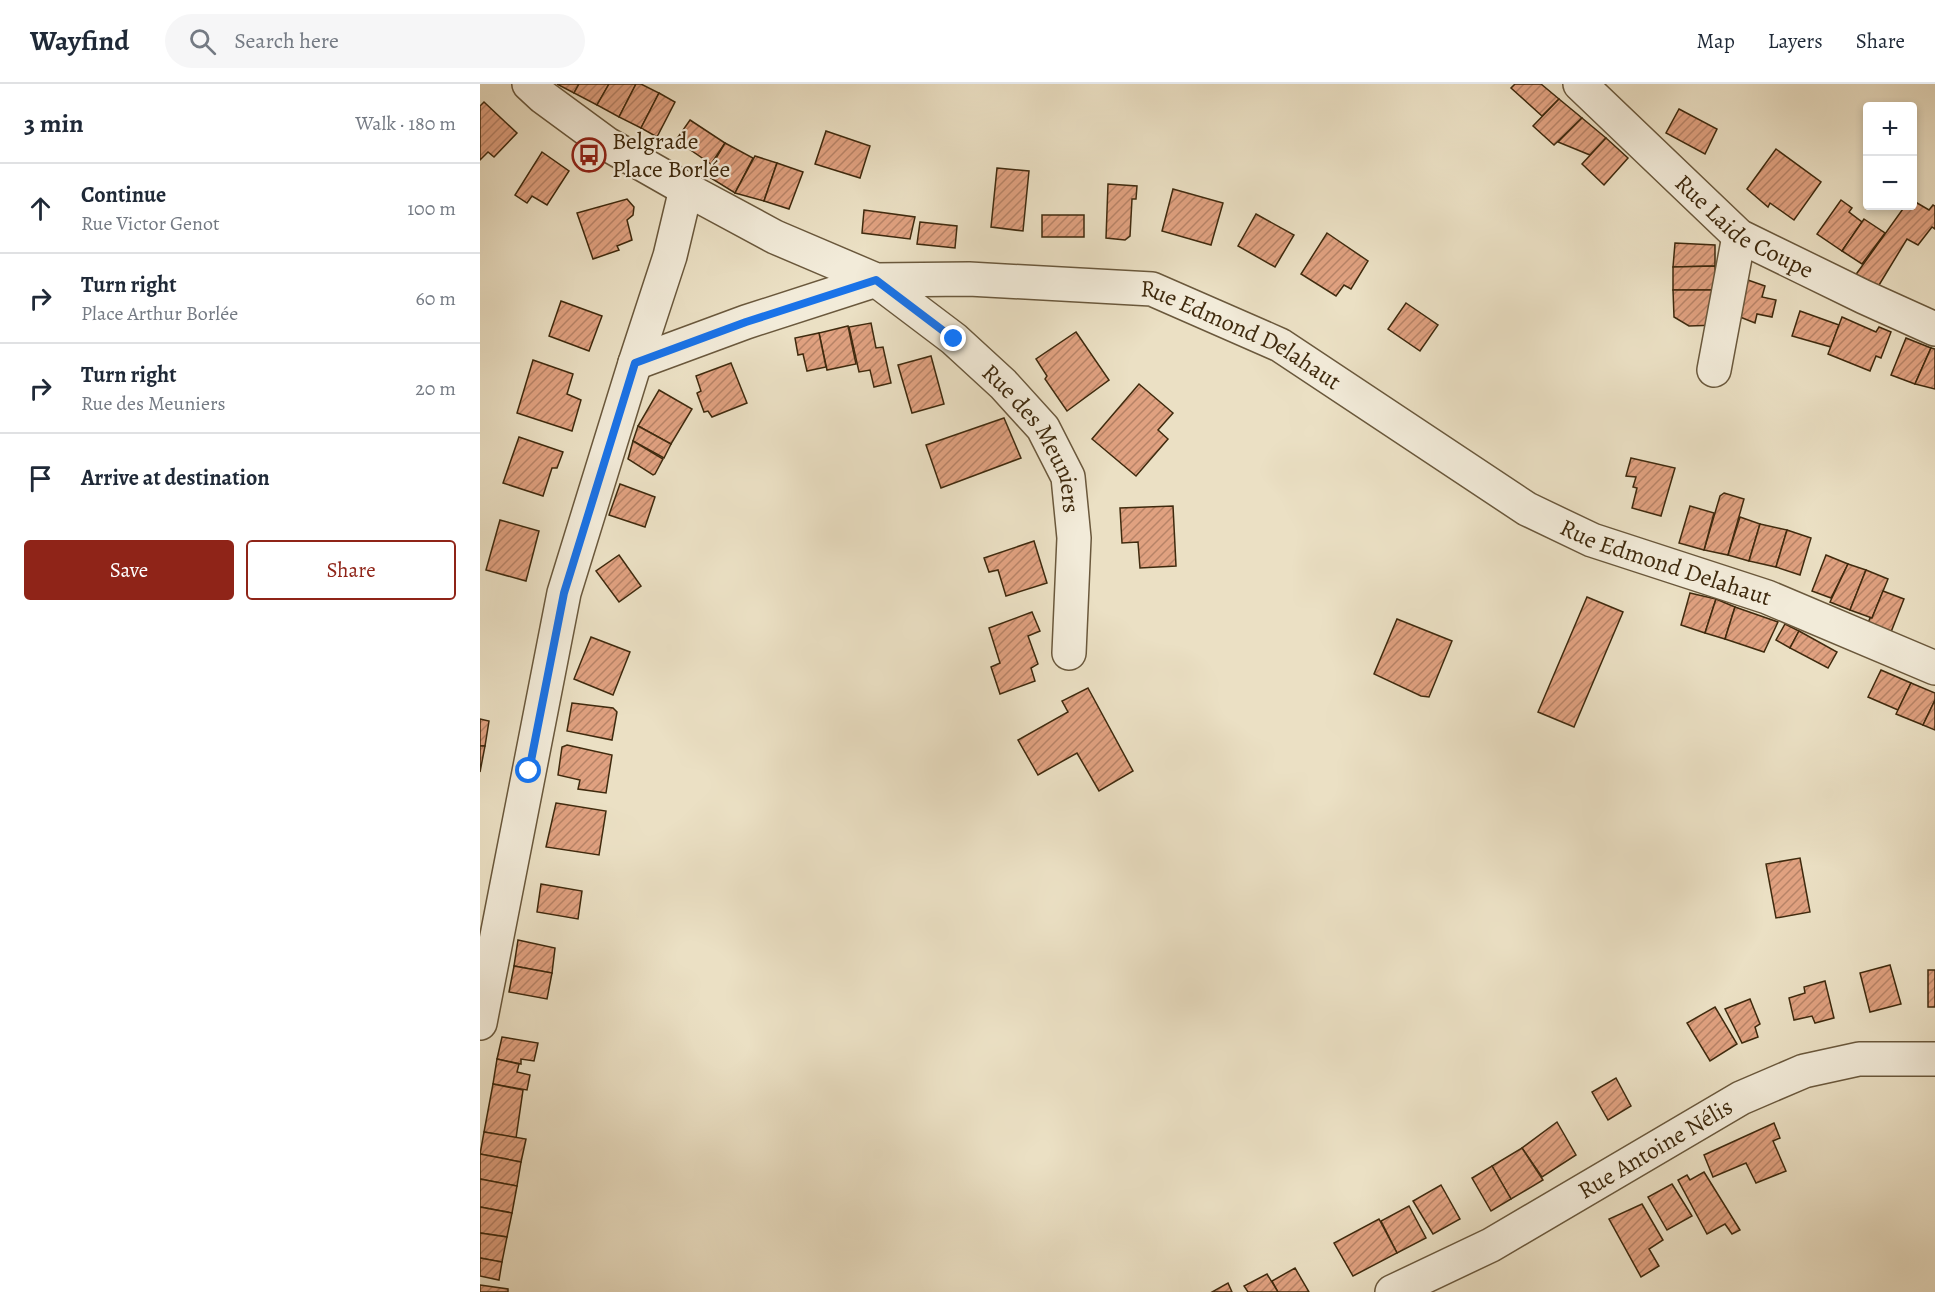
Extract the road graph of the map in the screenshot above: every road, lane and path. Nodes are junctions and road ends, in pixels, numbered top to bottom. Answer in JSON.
{"nodes":[{"id":1,"x":529,"y":84,"type":"edge"},
{"id":2,"x":1580,"y":84,"type":"edge"},
{"id":3,"x":686,"y":189,"type":"junction"},
{"id":4,"x":1739,"y":236,"type":"junction"},
{"id":5,"x":876,"y":280,"type":"junction"},
{"id":6,"x":1935,"y":329,"type":"edge"},
{"id":7,"x":635,"y":363,"type":"junction"},
{"id":8,"x":1714,"y":370,"type":"dead end"},
{"id":9,"x":1068,"y":654,"type":"dead end"},
{"id":10,"x":1935,"y":668,"type":"edge"},
{"id":11,"x":480,"y":1023,"type":"edge"},
{"id":12,"x":1935,"y":1059,"type":"edge"},
{"id":13,"x":1392,"y":1292,"type":"edge"}],
"edges":[{"from":1,"to":3,"type":"street","name":"Rue Edmond Delahaut"},
{"from":2,"to":4,"type":"street","name":"Rue Laide Coupe"},
{"from":3,"to":5,"type":"street","name":"Rue Edmond Delahaut"},
{"from":3,"to":7,"type":"street"},
{"from":4,"to":6,"type":"street","name":"Rue Laide Coupe"},
{"from":4,"to":8,"type":"street"},
{"from":5,"to":7,"type":"street"},
{"from":5,"to":9,"type":"street","name":"Rue des Meuniers"},
{"from":5,"to":10,"type":"street","name":"Rue Edmond Delahaut"},
{"from":7,"to":11,"type":"street"},
{"from":12,"to":13,"type":"street","name":"Rue Antoine Nélis"}]}
